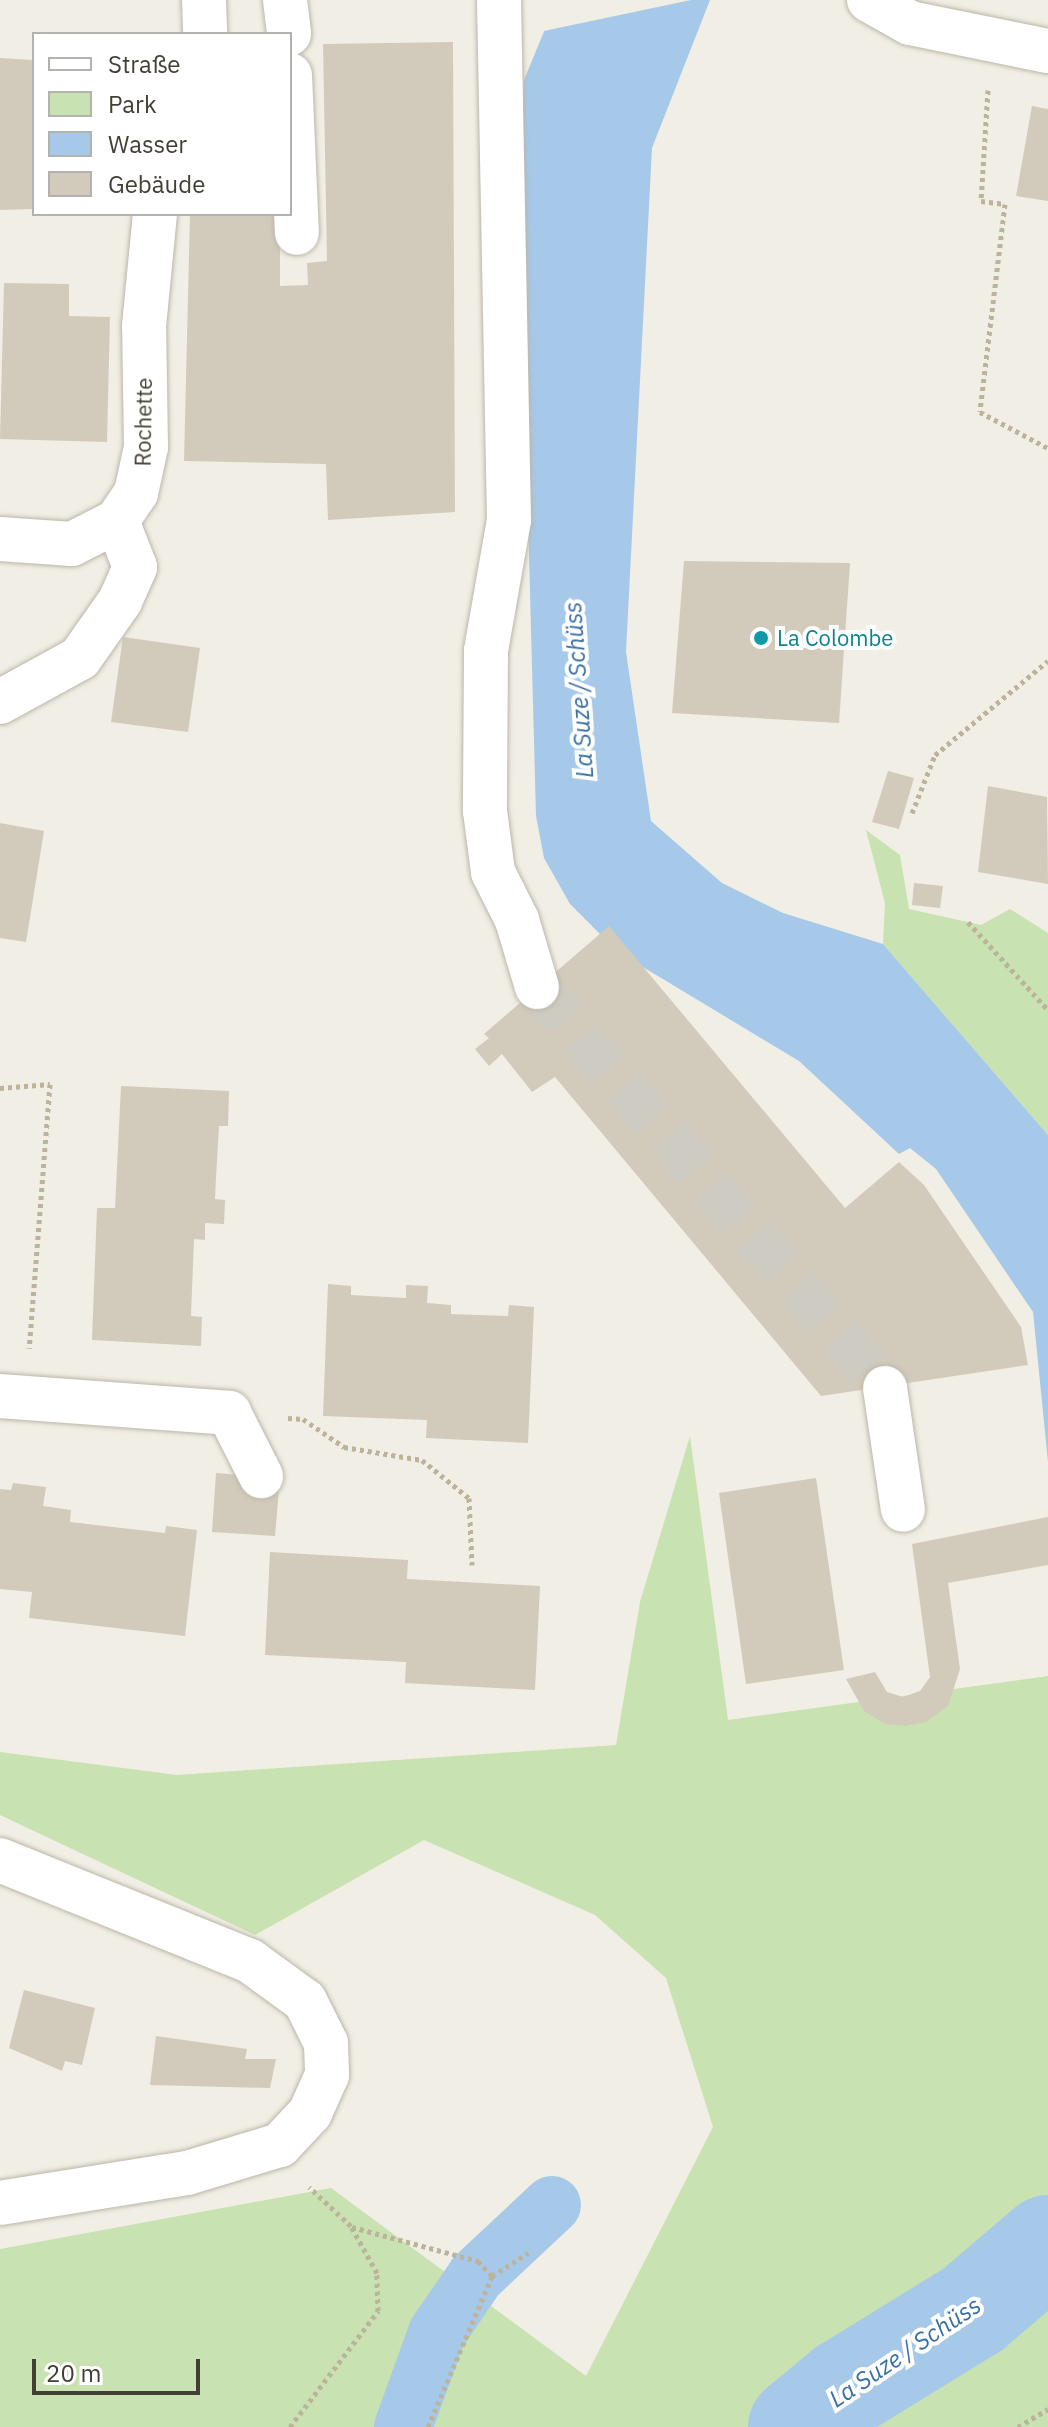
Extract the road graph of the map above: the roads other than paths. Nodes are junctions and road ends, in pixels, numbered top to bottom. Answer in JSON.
{"nodes":[{"id":1,"x":204,"y":0,"type":"edge"},
{"id":2,"x":285,"y":0,"type":"edge"},
{"id":3,"x":499,"y":0,"type":"edge"},
{"id":4,"x":869,"y":0,"type":"edge"},
{"id":5,"x":205,"y":32,"type":"edge"},
{"id":6,"x":289,"y":32,"type":"edge"},
{"id":7,"x":1048,"y":51,"type":"edge"},
{"id":8,"x":292,"y":120,"type":"edge"},
{"id":9,"x":155,"y":216,"type":"edge"},
{"id":10,"x":297,"y":233,"type":"dead end"},
{"id":11,"x":117,"y":521,"type":"junction"},
{"id":12,"x":0,"y":539,"type":"edge"},
{"id":13,"x":0,"y":702,"type":"edge"},
{"id":14,"x":537,"y":987,"type":"tunnel mouth"},
{"id":15,"x":885,"y":1388,"type":"tunnel mouth"},
{"id":16,"x":13,"y":1397,"type":"edge"},
{"id":17,"x":261,"y":1476,"type":"dead end"},
{"id":18,"x":903,"y":1510,"type":"dead end"},
{"id":19,"x":0,"y":1860,"type":"edge"},
{"id":20,"x":0,"y":2203,"type":"edge"}],
"edges":[{"from":1,"to":5,"type":"street"},
{"from":2,"to":6,"type":"street"},
{"from":3,"to":14,"type":"street"},
{"from":4,"to":7,"type":"street"},
{"from":8,"to":10,"type":"street"},
{"from":9,"to":11,"type":"street","name":"Rochette"},
{"from":11,"to":12,"type":"street"},
{"from":11,"to":13,"type":"street"},
{"from":15,"to":18,"type":"street"},
{"from":16,"to":17,"type":"street"},
{"from":19,"to":20,"type":"street"}]}
